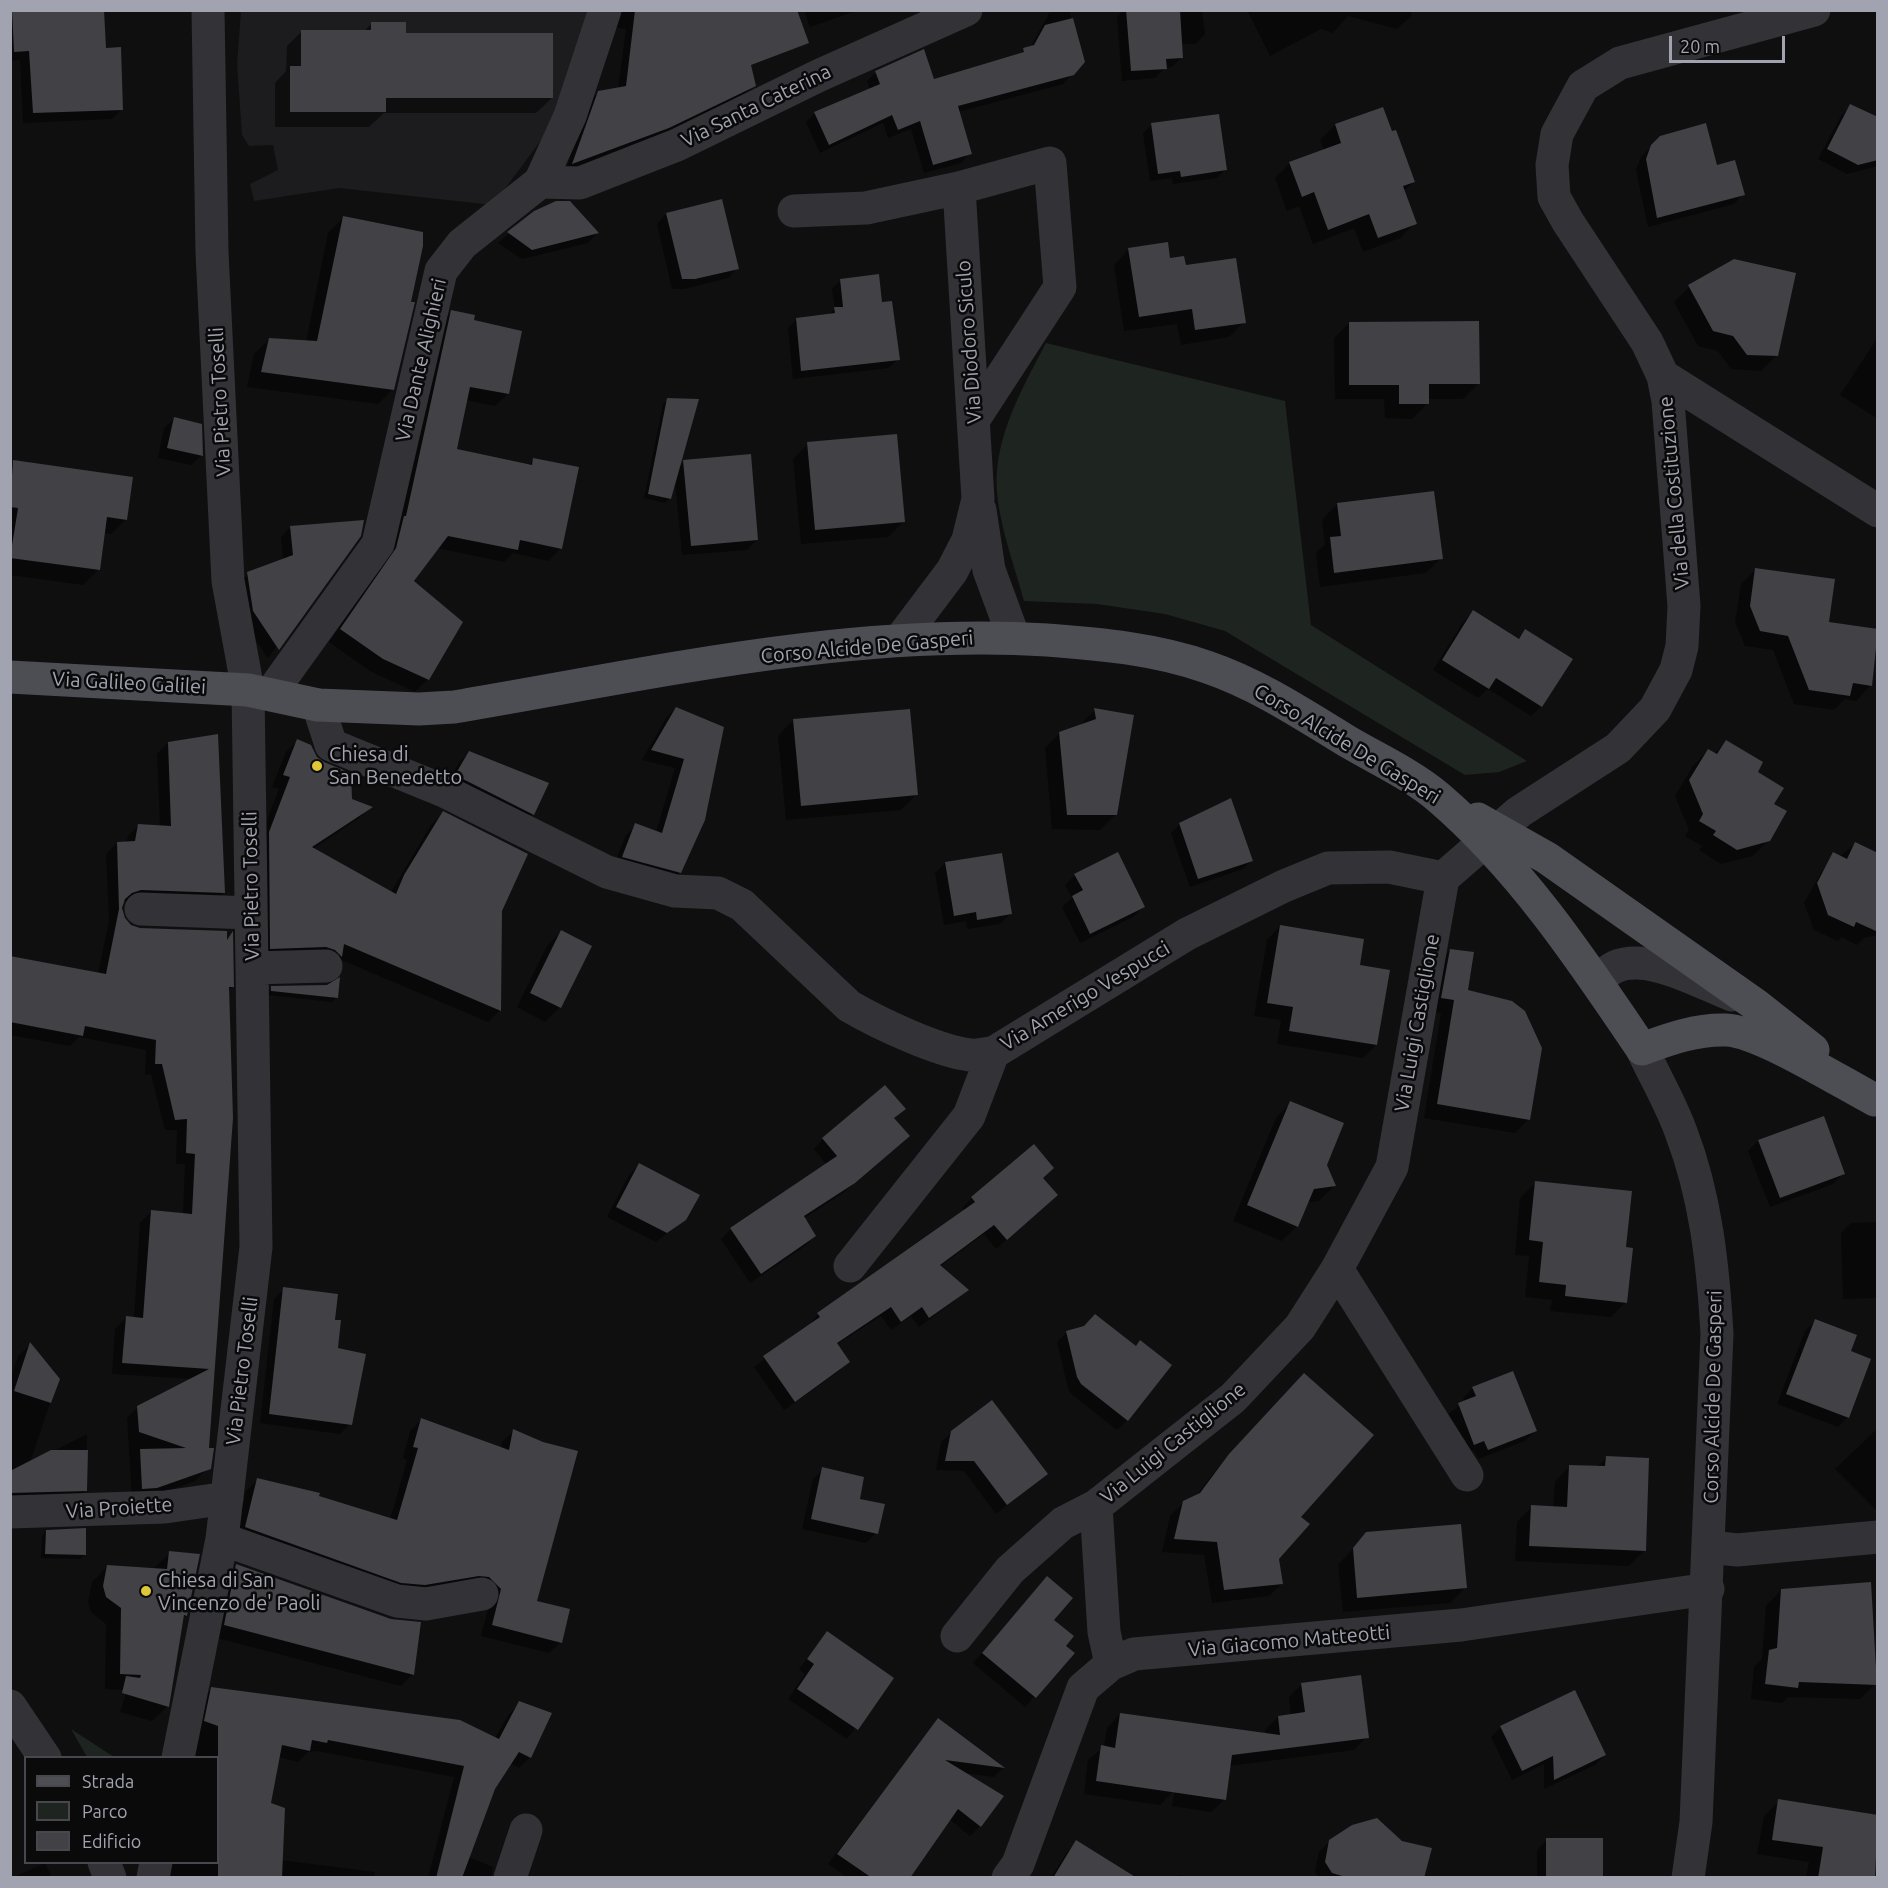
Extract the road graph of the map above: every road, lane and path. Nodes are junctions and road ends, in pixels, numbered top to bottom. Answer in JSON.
{"nodes":[{"id":1,"x":208,"y":10,"type":"edge"},
{"id":2,"x":605,"y":10,"type":"edge"},
{"id":3,"x":966,"y":10,"type":"edge"},
{"id":4,"x":1814,"y":10,"type":"edge"},
{"id":5,"x":540,"y":183,"type":"junction"},
{"id":6,"x":959,"y":188,"type":"junction"},
{"id":7,"x":794,"y":211,"type":"dead end"},
{"id":8,"x":1663,"y":376,"type":"junction"},
{"id":9,"x":974,"y":419,"type":"junction"},
{"id":10,"x":978,"y":499,"type":"junction"},
{"id":11,"x":1878,"y":512,"type":"edge"},
{"id":12,"x":1014,"y":638,"type":"junction"},
{"id":13,"x":900,"y":640,"type":"junction"},
{"id":14,"x":10,"y":677,"type":"edge"},
{"id":15,"x":260,"y":691,"type":"junction"},
{"id":16,"x":318,"y":705,"type":"junction"},
{"id":17,"x":1491,"y":835,"type":"junction"},
{"id":18,"x":1443,"y":878,"type":"junction"},
{"id":19,"x":141,"y":909,"type":"dead end"},
{"id":20,"x":251,"y":913,"type":"junction"},
{"id":21,"x":326,"y":966,"type":"dead end"},
{"id":22,"x":252,"y":968,"type":"junction"},
{"id":23,"x":1596,"y":982,"type":"junction"},
{"id":24,"x":1756,"y":1005,"type":"junction"},
{"id":25,"x":1642,"y":1049,"type":"junction"},
{"id":26,"x":993,"y":1053,"type":"junction"},
{"id":27,"x":1876,"y":1101,"type":"edge"},
{"id":28,"x":850,"y":1266,"type":"dead end"},
{"id":29,"x":1337,"y":1269,"type":"junction"},
{"id":30,"x":1467,"y":1475,"type":"dead end"},
{"id":31,"x":227,"y":1498,"type":"junction"},
{"id":32,"x":1096,"y":1506,"type":"junction"},
{"id":33,"x":10,"y":1512,"type":"edge"},
{"id":34,"x":1878,"y":1537,"type":"edge"},
{"id":35,"x":222,"y":1539,"type":"junction"},
{"id":36,"x":1710,"y":1547,"type":"junction"},
{"id":37,"x":1708,"y":1589,"type":"junction"},
{"id":38,"x":482,"y":1594,"type":"dead end"},
{"id":39,"x":957,"y":1636,"type":"dead end"},
{"id":40,"x":1111,"y":1664,"type":"junction"},
{"id":41,"x":10,"y":1706,"type":"edge"},
{"id":42,"x":44,"y":1756,"type":"edge"},
{"id":43,"x":178,"y":1756,"type":"edge"},
{"id":44,"x":526,"y":1830,"type":"dead end"},
{"id":45,"x":104,"y":1864,"type":"edge"},
{"id":46,"x":110,"y":1878,"type":"edge"},
{"id":47,"x":510,"y":1878,"type":"edge"},
{"id":48,"x":1008,"y":1878,"type":"edge"},
{"id":49,"x":1688,"y":1878,"type":"edge"}],
"edges":[{"from":1,"to":15,"type":"street","name":"Via Pietro Toselli"},
{"from":2,"to":5,"type":"street","name":"Via Dante Alighieri"},
{"from":3,"to":5,"type":"street","name":"Via Santa Caterina"},
{"from":4,"to":8,"type":"street","name":"Via della Costituzione"},
{"from":5,"to":15,"type":"street","name":"Via Dante Alighieri"},
{"from":6,"to":7,"type":"street"},
{"from":6,"to":9,"type":"street","name":"Via Diodoro Siculo"},
{"from":6,"to":9,"type":"street"},
{"from":8,"to":11,"type":"street"},
{"from":8,"to":17,"type":"street","name":"Via della Costituzione"},
{"from":9,"to":10,"type":"street","name":"Via Diodoro Siculo"},
{"from":10,"to":12,"type":"street"},
{"from":10,"to":13,"type":"street","name":"Via Diodoro Siculo"},
{"from":12,"to":13,"type":"main road","name":"Corso Alcide De Gasperi"},
{"from":12,"to":17,"type":"main road","name":"Corso Alcide De Gasperi"},
{"from":13,"to":16,"type":"main road","name":"Corso Alcide De Gasperi"},
{"from":14,"to":15,"type":"main road","name":"Via Galileo Galilei"},
{"from":15,"to":16,"type":"main road","name":"Corso Alcide De Gasperi"},
{"from":15,"to":20,"type":"street","name":"Via Pietro Toselli"},
{"from":16,"to":26,"type":"street","name":"Via Amerigo Vespucci"},
{"from":17,"to":18,"type":"street","name":"Via della Costituzione"},
{"from":17,"to":23,"type":"main road","name":"Corso Alcide De Gasperi"},
{"from":17,"to":24,"type":"main road","name":"Corso Alcide De Gasperi"},
{"from":18,"to":26,"type":"street","name":"Via Amerigo Vespucci"},
{"from":18,"to":29,"type":"street","name":"Via Luigi Castiglione"},
{"from":19,"to":20,"type":"street"},
{"from":20,"to":22,"type":"street","name":"Via Pietro Toselli"},
{"from":21,"to":22,"type":"street"},
{"from":22,"to":31,"type":"street","name":"Via Pietro Toselli"},
{"from":23,"to":24,"type":"street"},
{"from":23,"to":25,"type":"main road","name":"Corso Alcide De Gasperi"},
{"from":24,"to":27,"type":"main road","name":"Corso Alcide De Gasperi"},
{"from":25,"to":27,"type":"main road"},
{"from":25,"to":36,"type":"street","name":"Corso Alcide De Gasperi"},
{"from":26,"to":28,"type":"street"},
{"from":29,"to":30,"type":"street"},
{"from":29,"to":32,"type":"street","name":"Via Luigi Castiglione"},
{"from":31,"to":33,"type":"street","name":"Via Proiette"},
{"from":31,"to":35,"type":"street","name":"Via Pietro Toselli"},
{"from":32,"to":39,"type":"street","name":"Via Luigi Castiglione"},
{"from":32,"to":40,"type":"street"},
{"from":34,"to":36,"type":"street"},
{"from":35,"to":38,"type":"street"},
{"from":35,"to":43,"type":"street","name":"Via Pietro Toselli"},
{"from":36,"to":37,"type":"street","name":"Corso Alcide De Gasperi"},
{"from":37,"to":40,"type":"street","name":"Via Giacomo Matteotti"},
{"from":37,"to":49,"type":"street","name":"Corso Alcide De Gasperi"},
{"from":40,"to":48,"type":"street","name":"Via Giacomo Matteotti"},
{"from":41,"to":42,"type":"street"},
{"from":44,"to":47,"type":"street"},
{"from":45,"to":46,"type":"street"}]}
